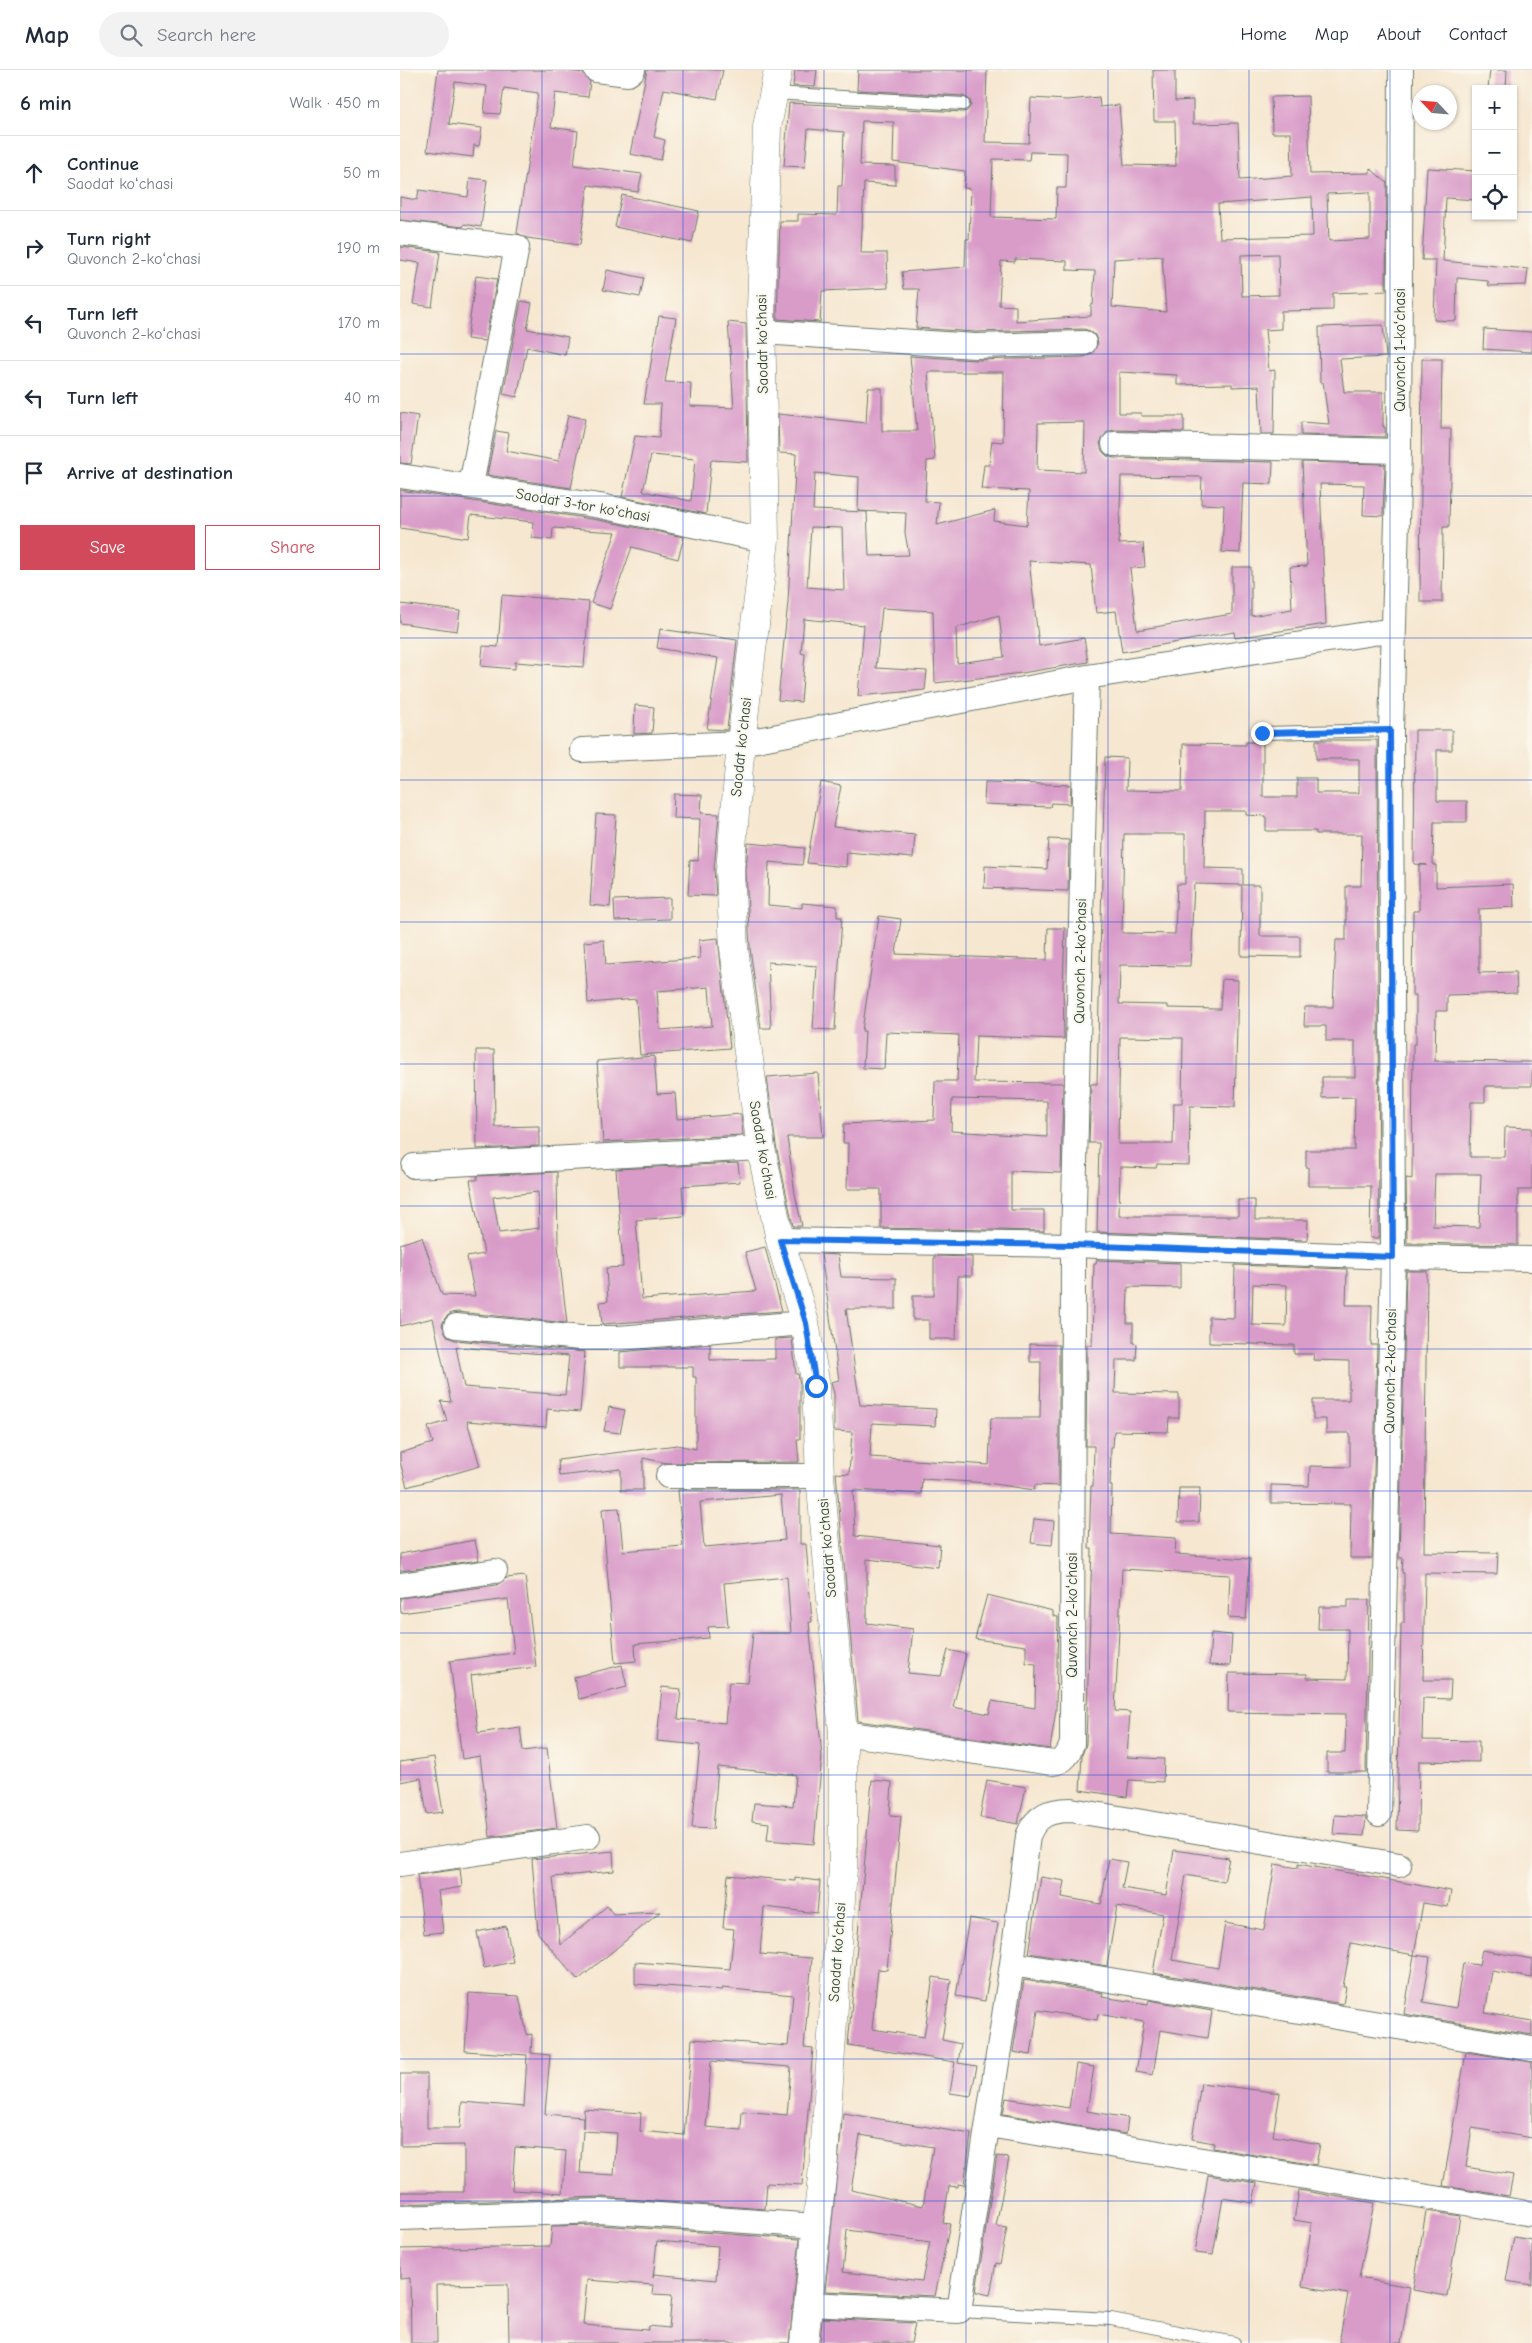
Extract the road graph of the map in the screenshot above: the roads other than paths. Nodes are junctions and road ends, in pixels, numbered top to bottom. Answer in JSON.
{"nodes":[{"id":1,"x":596,"y":70,"type":"edge"},
{"id":2,"x":633,"y":70,"type":"edge"},
{"id":3,"x":1401,"y":70,"type":"edge"},
{"id":4,"x":776,"y":82,"type":"edge"},
{"id":5,"x":962,"y":104,"type":"dead end"},
{"id":6,"x":400,"y":233,"type":"edge"},
{"id":7,"x":762,"y":332,"type":"junction"},
{"id":8,"x":1084,"y":343,"type":"dead end"},
{"id":9,"x":1114,"y":444,"type":"dead end"},
{"id":10,"x":1399,"y":451,"type":"junction"},
{"id":11,"x":400,"y":476,"type":"edge"},
{"id":12,"x":471,"y":485,"type":"junction"},
{"id":13,"x":765,"y":540,"type":"junction"},
{"id":14,"x":1393,"y":630,"type":"junction"},
{"id":15,"x":1087,"y":677,"type":"junction"},
{"id":16,"x":1390,"y":730,"type":"junction"},
{"id":17,"x":1262,"y":733,"type":"dead end"},
{"id":18,"x":741,"y":743,"type":"junction"},
{"id":19,"x":582,"y":750,"type":"dead end"},
{"id":20,"x":761,"y":1148,"type":"junction"},
{"id":21,"x":414,"y":1166,"type":"dead end"},
{"id":22,"x":780,"y":1240,"type":"junction"},
{"id":23,"x":1073,"y":1245,"type":"junction"},
{"id":24,"x":1393,"y":1257,"type":"junction"},
{"id":25,"x":1532,"y":1259,"type":"edge"},
{"id":26,"x":806,"y":1323,"type":"junction"},
{"id":27,"x":456,"y":1326,"type":"dead end"},
{"id":28,"x":668,"y":1476,"type":"dead end"},
{"id":29,"x":820,"y":1476,"type":"junction"},
{"id":30,"x":495,"y":1571,"type":"dead end"},
{"id":31,"x":400,"y":1585,"type":"edge"},
{"id":32,"x":843,"y":1733,"type":"junction"},
{"id":33,"x":1379,"y":1814,"type":"dead end"},
{"id":34,"x":588,"y":1837,"type":"dead end"},
{"id":35,"x":400,"y":1864,"type":"edge"},
{"id":36,"x":1399,"y":1865,"type":"dead end"},
{"id":37,"x":1012,"y":1964,"type":"junction"},
{"id":38,"x":1532,"y":2048,"type":"edge"},
{"id":39,"x":988,"y":2125,"type":"junction"},
{"id":40,"x":1532,"y":2214,"type":"edge"},
{"id":41,"x":400,"y":2218,"type":"edge"},
{"id":42,"x":817,"y":2226,"type":"junction"},
{"id":43,"x":808,"y":2304,"type":"junction"},
{"id":44,"x":959,"y":2311,"type":"junction"},
{"id":45,"x":804,"y":2343,"type":"edge"},
{"id":46,"x":1234,"y":2343,"type":"edge"}],
"edges":[{"from":1,"to":2,"type":"street"},
{"from":3,"to":10,"type":"street","name":"Quvonch 1-koʻchasi"},
{"from":4,"to":5,"type":"lane"},
{"from":4,"to":7,"type":"street","name":"Saodat koʻchasi"},
{"from":6,"to":12,"type":"street"},
{"from":7,"to":8,"type":"street"},
{"from":7,"to":13,"type":"street","name":"Saodat koʻchasi"},
{"from":9,"to":10,"type":"street"},
{"from":10,"to":14,"type":"street","name":"Quvonch 1-koʻchasi"},
{"from":11,"to":12,"type":"street","name":"Saodat 3-tor koʻchasi"},
{"from":12,"to":13,"type":"street","name":"Saodat 3-tor koʻchasi"},
{"from":13,"to":18,"type":"street","name":"Saodat koʻchasi"},
{"from":14,"to":15,"type":"street"},
{"from":14,"to":16,"type":"street","name":"Quvonch 2-koʻchasi"},
{"from":15,"to":18,"type":"street"},
{"from":15,"to":23,"type":"street","name":"Quvonch 2-koʻchasi"},
{"from":16,"to":17,"type":"lane"},
{"from":16,"to":24,"type":"street","name":"Quvonch 2-koʻchasi"},
{"from":18,"to":19,"type":"street"},
{"from":18,"to":20,"type":"street","name":"Saodat koʻchasi"},
{"from":20,"to":21,"type":"street"},
{"from":20,"to":22,"type":"street","name":"Saodat koʻchasi"},
{"from":22,"to":23,"type":"street"},
{"from":22,"to":26,"type":"street","name":"Saodat koʻchasi"},
{"from":23,"to":24,"type":"street"},
{"from":23,"to":32,"type":"street","name":"Quvonch 2-koʻchasi"},
{"from":24,"to":25,"type":"street"},
{"from":24,"to":33,"type":"street","name":"Quvonch 2-koʻchasi"},
{"from":26,"to":27,"type":"street"},
{"from":26,"to":29,"type":"street","name":"Saodat koʻchasi"},
{"from":28,"to":29,"type":"street"},
{"from":29,"to":32,"type":"street","name":"Saodat koʻchasi"},
{"from":30,"to":31,"type":"street"},
{"from":32,"to":42,"type":"street","name":"Saodat koʻchasi"},
{"from":34,"to":35,"type":"street"},
{"from":36,"to":37,"type":"street"},
{"from":37,"to":38,"type":"street"},
{"from":37,"to":39,"type":"street"},
{"from":39,"to":40,"type":"street"},
{"from":39,"to":44,"type":"street"},
{"from":41,"to":42,"type":"street"},
{"from":42,"to":43,"type":"street","name":"Saodat koʻchasi"},
{"from":43,"to":44,"type":"street"},
{"from":43,"to":45,"type":"street","name":"Saodat koʻchasi"},
{"from":44,"to":46,"type":"lane"}]}
